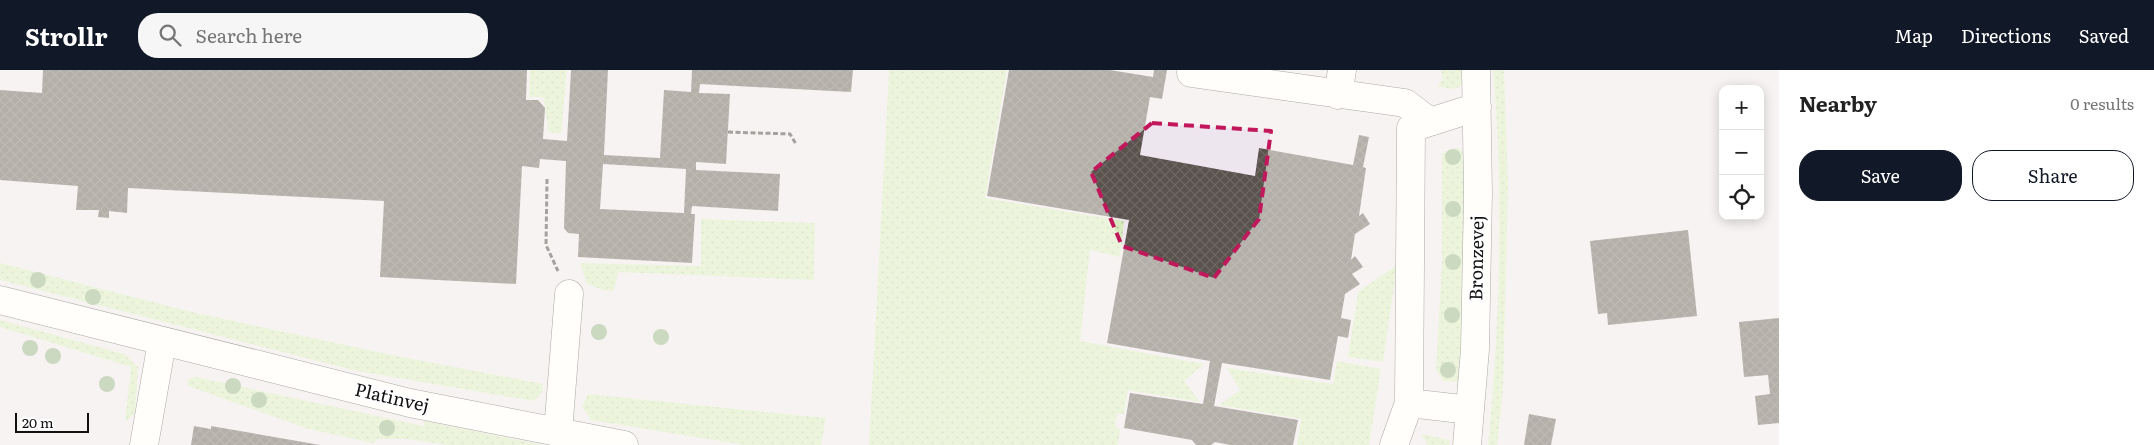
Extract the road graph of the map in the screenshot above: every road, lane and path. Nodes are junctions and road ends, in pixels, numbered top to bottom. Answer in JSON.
{"nodes":[{"id":1,"x":1476,"y":70,"type":"edge"},
{"id":2,"x":1191,"y":72,"type":"dead end"},
{"id":3,"x":1340,"y":82,"type":"edge"},
{"id":4,"x":1477,"y":107,"type":"junction"},
{"id":5,"x":1430,"y":122,"type":"junction"},
{"id":6,"x":728,"y":132,"type":"dead end"},
{"id":7,"x":796,"y":144,"type":"dead end"},
{"id":8,"x":547,"y":179,"type":"dead end"},
{"id":9,"x":569,"y":294,"type":"joint"},
{"id":10,"x":0,"y":300,"type":"edge"},
{"id":11,"x":162,"y":342,"type":"junction"},
{"id":12,"x":1409,"y":403,"type":"junction"},
{"id":13,"x":1470,"y":410,"type":"junction"},
{"id":14,"x":558,"y":432,"type":"junction"},
{"id":15,"x":144,"y":445,"type":"edge"},
{"id":16,"x":624,"y":445,"type":"edge"},
{"id":17,"x":1394,"y":445,"type":"edge"},
{"id":18,"x":1467,"y":445,"type":"edge"}],
"edges":[{"from":1,"to":4,"type":"street","name":"Bronzevej"},
{"from":2,"to":3,"type":"street"},
{"from":3,"to":5,"type":"street"},
{"from":4,"to":5,"type":"street"},
{"from":4,"to":13,"type":"street","name":"Bronzevej"},
{"from":5,"to":12,"type":"street"},
{"from":6,"to":7,"type":"path"},
{"from":8,"to":9,"type":"path"},
{"from":9,"to":14,"type":"street"},
{"from":10,"to":11,"type":"street","name":"Platinvej"},
{"from":11,"to":14,"type":"street","name":"Platinvej"},
{"from":11,"to":15,"type":"street"},
{"from":12,"to":13,"type":"street"},
{"from":12,"to":17,"type":"street"},
{"from":13,"to":18,"type":"street","name":"Bronzevej"},
{"from":14,"to":16,"type":"street","name":"Platinvej"}]}
